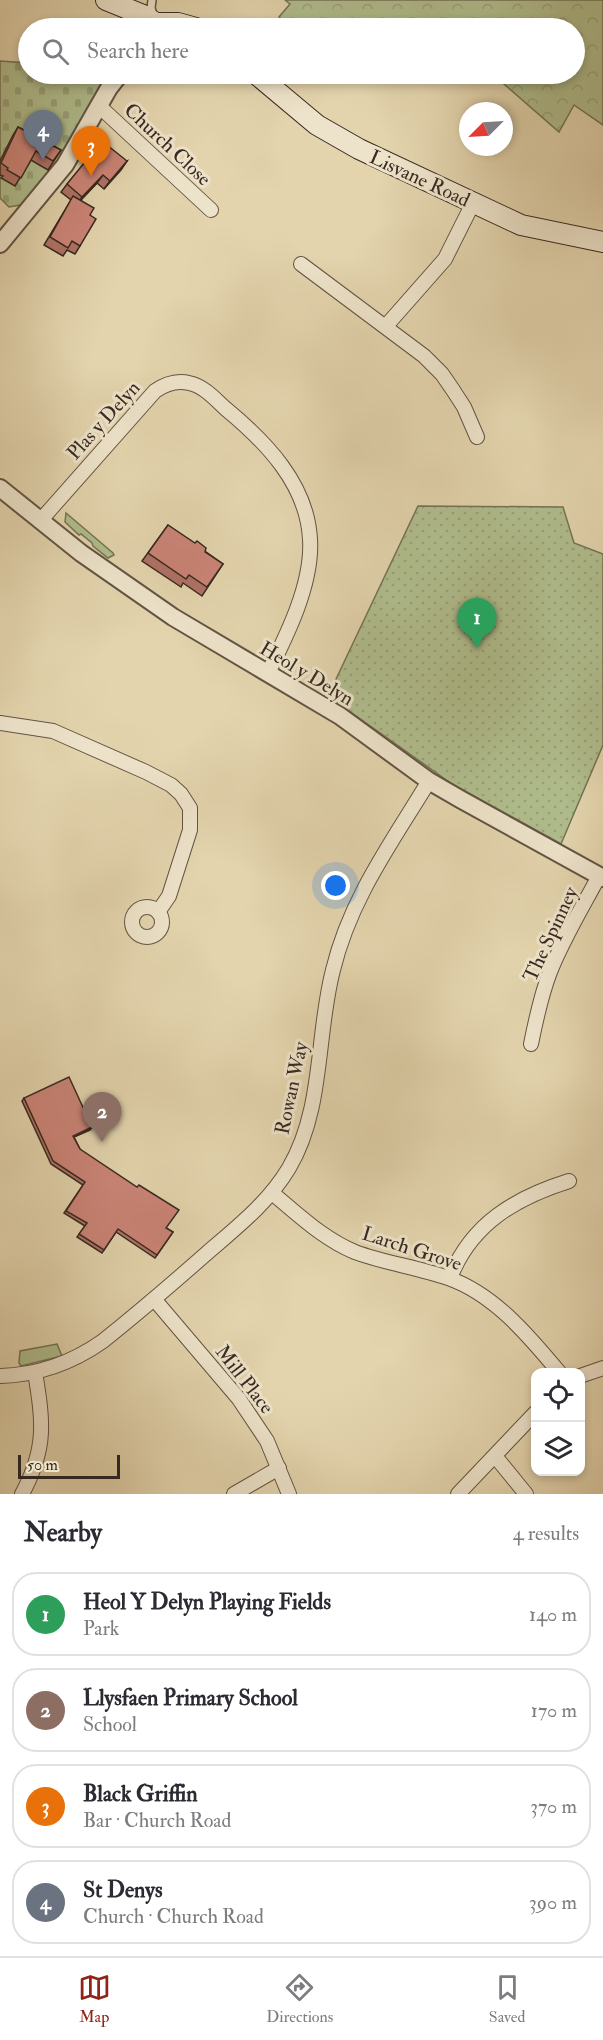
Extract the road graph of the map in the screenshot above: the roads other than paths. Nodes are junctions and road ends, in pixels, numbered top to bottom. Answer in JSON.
{"nodes":[{"id":1,"x":106,"y":0,"type":"edge"},
{"id":2,"x":152,"y":0,"type":"edge"},
{"id":3,"x":146,"y":18,"type":"edge"},
{"id":4,"x":153,"y":18,"type":"edge"},
{"id":5,"x":113,"y":84,"type":"edge"},
{"id":6,"x":268,"y":84,"type":"edge"},
{"id":7,"x":99,"y":106,"type":"junction"},
{"id":8,"x":473,"y":203,"type":"junction"},
{"id":9,"x":211,"y":210,"type":"dead end"},
{"id":10,"x":603,"y":242,"type":"edge"},
{"id":11,"x":0,"y":244,"type":"edge"},
{"id":12,"x":302,"y":264,"type":"dead end"},
{"id":13,"x":386,"y":326,"type":"junction"},
{"id":14,"x":477,"y":437,"type":"dead end"},
{"id":15,"x":0,"y":488,"type":"edge"},
{"id":16,"x":40,"y":521,"type":"junction"},
{"id":17,"x":268,"y":673,"type":"junction"},
{"id":18,"x":0,"y":723,"type":"edge"},
{"id":19,"x":429,"y":781,"type":"junction"},
{"id":20,"x":601,"y":877,"type":"edge"},
{"id":21,"x":158,"y":912,"type":"dead end"},
{"id":22,"x":531,"y":1044,"type":"dead end"},
{"id":23,"x":569,"y":1181,"type":"dead end"},
{"id":24,"x":272,"y":1193,"type":"junction"},
{"id":25,"x":450,"y":1278,"type":"junction"},
{"id":26,"x":154,"y":1299,"type":"junction"},
{"id":27,"x":556,"y":1368,"type":"edge"},
{"id":28,"x":603,"y":1369,"type":"edge"},
{"id":29,"x":34,"y":1372,"type":"junction"},
{"id":30,"x":585,"y":1374,"type":"edge"},
{"id":31,"x":0,"y":1376,"type":"edge"},
{"id":32,"x":531,"y":1417,"type":"edge"},
{"id":33,"x":495,"y":1456,"type":"junction"},
{"id":34,"x":279,"y":1468,"type":"junction"},
{"id":35,"x":22,"y":1494,"type":"edge"},
{"id":36,"x":234,"y":1494,"type":"edge"},
{"id":37,"x":289,"y":1494,"type":"edge"},
{"id":38,"x":458,"y":1494,"type":"edge"},
{"id":39,"x":526,"y":1494,"type":"edge"}],
"edges":[{"from":1,"to":3,"type":"main road"},
{"from":2,"to":4,"type":"lane"},
{"from":5,"to":7,"type":"street"},
{"from":6,"to":8,"type":"main road","name":"Lisvane Road"},
{"from":7,"to":9,"type":"street","name":"Church Close"},
{"from":7,"to":11,"type":"street"},
{"from":8,"to":10,"type":"main road","name":"Lisvane Road"},
{"from":8,"to":13,"type":"street"},
{"from":12,"to":13,"type":"street"},
{"from":13,"to":14,"type":"street"},
{"from":15,"to":16,"type":"street","name":"Heol y Delyn"},
{"from":16,"to":17,"type":"street","name":"Heol y Delyn"},
{"from":16,"to":17,"type":"street","name":"Plas y Delyn"},
{"from":17,"to":19,"type":"street","name":"Heol y Delyn"},
{"from":18,"to":21,"type":"street"},
{"from":19,"to":20,"type":"street","name":"Heol y Delyn"},
{"from":19,"to":24,"type":"street","name":"Rowan Way"},
{"from":20,"to":22,"type":"street","name":"The Spinney"},
{"from":23,"to":25,"type":"street"},
{"from":24,"to":25,"type":"street","name":"Larch Grove"},
{"from":24,"to":26,"type":"street","name":"Rowan Way"},
{"from":25,"to":27,"type":"street","name":"Larch Grove"},
{"from":26,"to":29,"type":"street","name":"Rowan Way"},
{"from":26,"to":34,"type":"street","name":"Mill Place"},
{"from":28,"to":30,"type":"street"},
{"from":29,"to":31,"type":"street","name":"Rowan Way"},
{"from":29,"to":35,"type":"street"},
{"from":32,"to":33,"type":"street"},
{"from":33,"to":38,"type":"street"},
{"from":33,"to":39,"type":"street"},
{"from":34,"to":36,"type":"street"},
{"from":34,"to":37,"type":"street","name":"Mill Place"}]}
